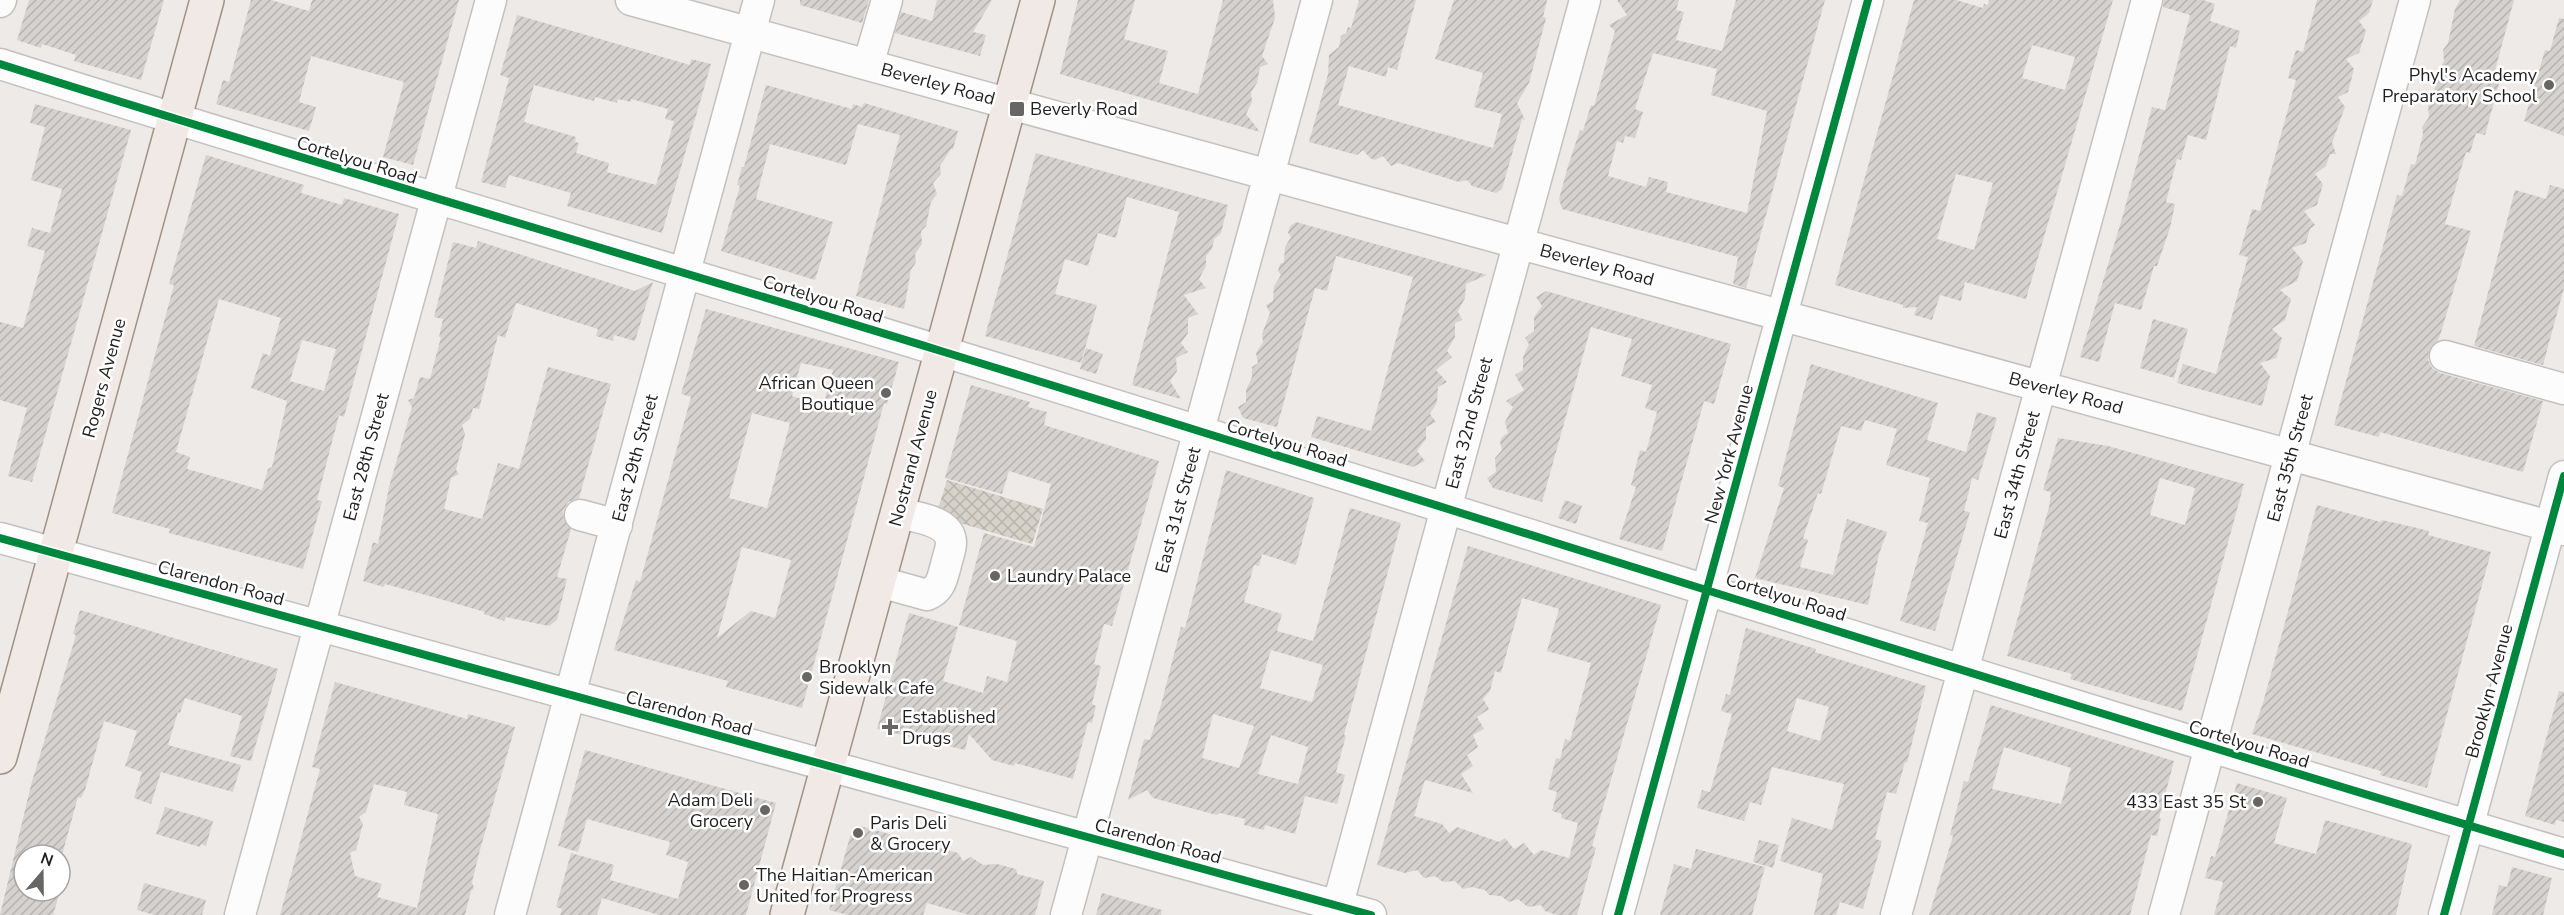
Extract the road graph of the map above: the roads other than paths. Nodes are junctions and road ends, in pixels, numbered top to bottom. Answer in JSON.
{"nodes":[{"id":1,"x":207,"y":0,"type":"edge"},
{"id":2,"x":491,"y":0,"type":"edge"},
{"id":3,"x":631,"y":0,"type":"edge"},
{"id":4,"x":759,"y":0,"type":"edge"},
{"id":5,"x":887,"y":0,"type":"edge"},
{"id":6,"x":1038,"y":0,"type":"edge"},
{"id":7,"x":1317,"y":0,"type":"edge"},
{"id":8,"x":1585,"y":0,"type":"edge"},
{"id":9,"x":1868,"y":0,"type":"edge"},
{"id":10,"x":2146,"y":0,"type":"edge"},
{"id":11,"x":2415,"y":0,"type":"edge"},
{"id":12,"x":750,"y":33,"type":"junction"},
{"id":13,"x":0,"y":64,"type":"edge"},
{"id":14,"x":868,"y":65,"type":"junction"},
{"id":15,"x":1010,"y":104,"type":"junction"},
{"id":16,"x":175,"y":119,"type":"junction"},
{"id":17,"x":1269,"y":175,"type":"junction"},
{"id":18,"x":436,"y":200,"type":"junction"},
{"id":19,"x":1518,"y":243,"type":"junction"},
{"id":20,"x":685,"y":272,"type":"junction"},
{"id":21,"x":1782,"y":315,"type":"junction"},
{"id":22,"x":942,"y":351,"type":"junction"},
{"id":23,"x":2445,"y":356,"type":"dead end"},
{"id":24,"x":2041,"y":387,"type":"junction"},
{"id":25,"x":2564,"y":389,"type":"edge"},
{"id":26,"x":1199,"y":431,"type":"junction"},
{"id":27,"x":2290,"y":455,"type":"junction"},
{"id":28,"x":2564,"y":476,"type":"edge"},
{"id":29,"x":1446,"y":508,"type":"junction"},
{"id":30,"x":898,"y":513,"type":"junction"},
{"id":31,"x":580,"y":515,"type":"dead end"},
{"id":32,"x":617,"y":525,"type":"junction"},
{"id":33,"x":2557,"y":528,"type":"edge"},
{"id":34,"x":0,"y":538,"type":"edge"},
{"id":35,"x":56,"y":554,"type":"junction"},
{"id":36,"x":880,"y":582,"type":"junction"},
{"id":37,"x":1708,"y":589,"type":"junction"},
{"id":38,"x":319,"y":626,"type":"junction"},
{"id":39,"x":1964,"y":669,"type":"junction"},
{"id":40,"x":570,"y":696,"type":"junction"},
{"id":41,"x":2210,"y":748,"type":"junction"},
{"id":42,"x":0,"y":757,"type":"edge"},
{"id":43,"x":828,"y":766,"type":"junction"},
{"id":44,"x":2468,"y":826,"type":"junction"},
{"id":45,"x":1088,"y":837,"type":"junction"},
{"id":46,"x":2564,"y":854,"type":"edge"},
{"id":47,"x":1336,"y":910,"type":"edge"},
{"id":48,"x":240,"y":915,"type":"edge"},
{"id":49,"x":510,"y":915,"type":"edge"},
{"id":50,"x":787,"y":915,"type":"edge"},
{"id":51,"x":1066,"y":915,"type":"edge"},
{"id":52,"x":1371,"y":915,"type":"edge"},
{"id":53,"x":1618,"y":915,"type":"edge"},
{"id":54,"x":1896,"y":915,"type":"edge"},
{"id":55,"x":2164,"y":915,"type":"edge"},
{"id":56,"x":2444,"y":915,"type":"edge"}],
"edges":[{"from":1,"to":16,"type":"main road","name":"Rogers Avenue"},
{"from":2,"to":18,"type":"street","name":"East 28th Street"},
{"from":3,"to":12,"type":"street","name":"Beverley Road"},
{"from":4,"to":12,"type":"street","name":"East 29th Street"},
{"from":5,"to":14,"type":"street"},
{"from":6,"to":15,"type":"main road","name":"Nostrand Avenue"},
{"from":7,"to":17,"type":"street","name":"East 31st Street"},
{"from":8,"to":19,"type":"street","name":"East 32nd Street"},
{"from":9,"to":21,"type":"street","name":"New York Avenue"},
{"from":10,"to":24,"type":"street","name":"East 34th Street"},
{"from":11,"to":27,"type":"street","name":"East 35th Street"},
{"from":12,"to":14,"type":"street","name":"Beverley Road"},
{"from":12,"to":20,"type":"street","name":"East 29th Street"},
{"from":13,"to":16,"type":"street","name":"Cortelyou Road"},
{"from":14,"to":15,"type":"street","name":"Beverley Road"},
{"from":15,"to":17,"type":"street","name":"Beverley Road"},
{"from":15,"to":22,"type":"main road","name":"Nostrand Avenue"},
{"from":16,"to":18,"type":"street","name":"Cortelyou Road"},
{"from":16,"to":35,"type":"main road","name":"Rogers Avenue"},
{"from":17,"to":19,"type":"street","name":"Beverley Road"},
{"from":17,"to":26,"type":"street","name":"East 31st Street"},
{"from":18,"to":20,"type":"street","name":"Cortelyou Road"},
{"from":18,"to":38,"type":"street","name":"East 28th Street"},
{"from":19,"to":21,"type":"street","name":"Beverley Road"},
{"from":19,"to":29,"type":"street","name":"East 32nd Street"},
{"from":20,"to":22,"type":"street","name":"Cortelyou Road"},
{"from":20,"to":32,"type":"street","name":"East 29th Street"},
{"from":21,"to":24,"type":"street","name":"Beverley Road"},
{"from":21,"to":37,"type":"street","name":"New York Avenue"},
{"from":22,"to":26,"type":"street","name":"Cortelyou Road"},
{"from":22,"to":30,"type":"main road","name":"Nostrand Avenue"},
{"from":23,"to":25,"type":"street"},
{"from":24,"to":27,"type":"street","name":"Beverley Road"},
{"from":24,"to":39,"type":"street","name":"East 34th Street"},
{"from":26,"to":29,"type":"street","name":"Cortelyou Road"},
{"from":26,"to":45,"type":"street","name":"East 31st Street"},
{"from":27,"to":33,"type":"street","name":"Beverley Road"},
{"from":27,"to":41,"type":"street","name":"East 35th Street"},
{"from":28,"to":33,"type":"street","name":"Brooklyn Avenue"},
{"from":29,"to":37,"type":"street","name":"Cortelyou Road"},
{"from":29,"to":47,"type":"street","name":"East 32nd Street"},
{"from":30,"to":36,"type":"main road","name":"Nostrand Avenue"},
{"from":30,"to":36,"type":"street"},
{"from":31,"to":32,"type":"street"},
{"from":32,"to":40,"type":"street","name":"East 29th Street"},
{"from":33,"to":44,"type":"street","name":"Brooklyn Avenue"},
{"from":34,"to":35,"type":"street","name":"Clarendon Road"},
{"from":35,"to":38,"type":"street","name":"Clarendon Road"},
{"from":35,"to":42,"type":"main road","name":"Rogers Avenue"},
{"from":36,"to":43,"type":"main road","name":"Nostrand Avenue"},
{"from":37,"to":39,"type":"street","name":"Cortelyou Road"},
{"from":37,"to":53,"type":"street","name":"New York Avenue"},
{"from":38,"to":40,"type":"street","name":"Clarendon Road"},
{"from":38,"to":48,"type":"street","name":"East 28th Street"},
{"from":39,"to":41,"type":"street","name":"Cortelyou Road"},
{"from":39,"to":54,"type":"street","name":"East 34th Street"},
{"from":40,"to":43,"type":"street","name":"Clarendon Road"},
{"from":40,"to":49,"type":"street","name":"East 29th Street"},
{"from":41,"to":44,"type":"street","name":"Cortelyou Road"},
{"from":41,"to":55,"type":"street","name":"East 35th Street"},
{"from":43,"to":45,"type":"street","name":"Clarendon Road"},
{"from":43,"to":50,"type":"main road","name":"Nostrand Avenue"},
{"from":44,"to":46,"type":"street","name":"Cortelyou Road"},
{"from":44,"to":56,"type":"street","name":"Brooklyn Avenue"},
{"from":45,"to":47,"type":"street","name":"Clarendon Road"},
{"from":45,"to":51,"type":"street","name":"East 31st Street"},
{"from":47,"to":52,"type":"street","name":"Clarendon Road"}]}
